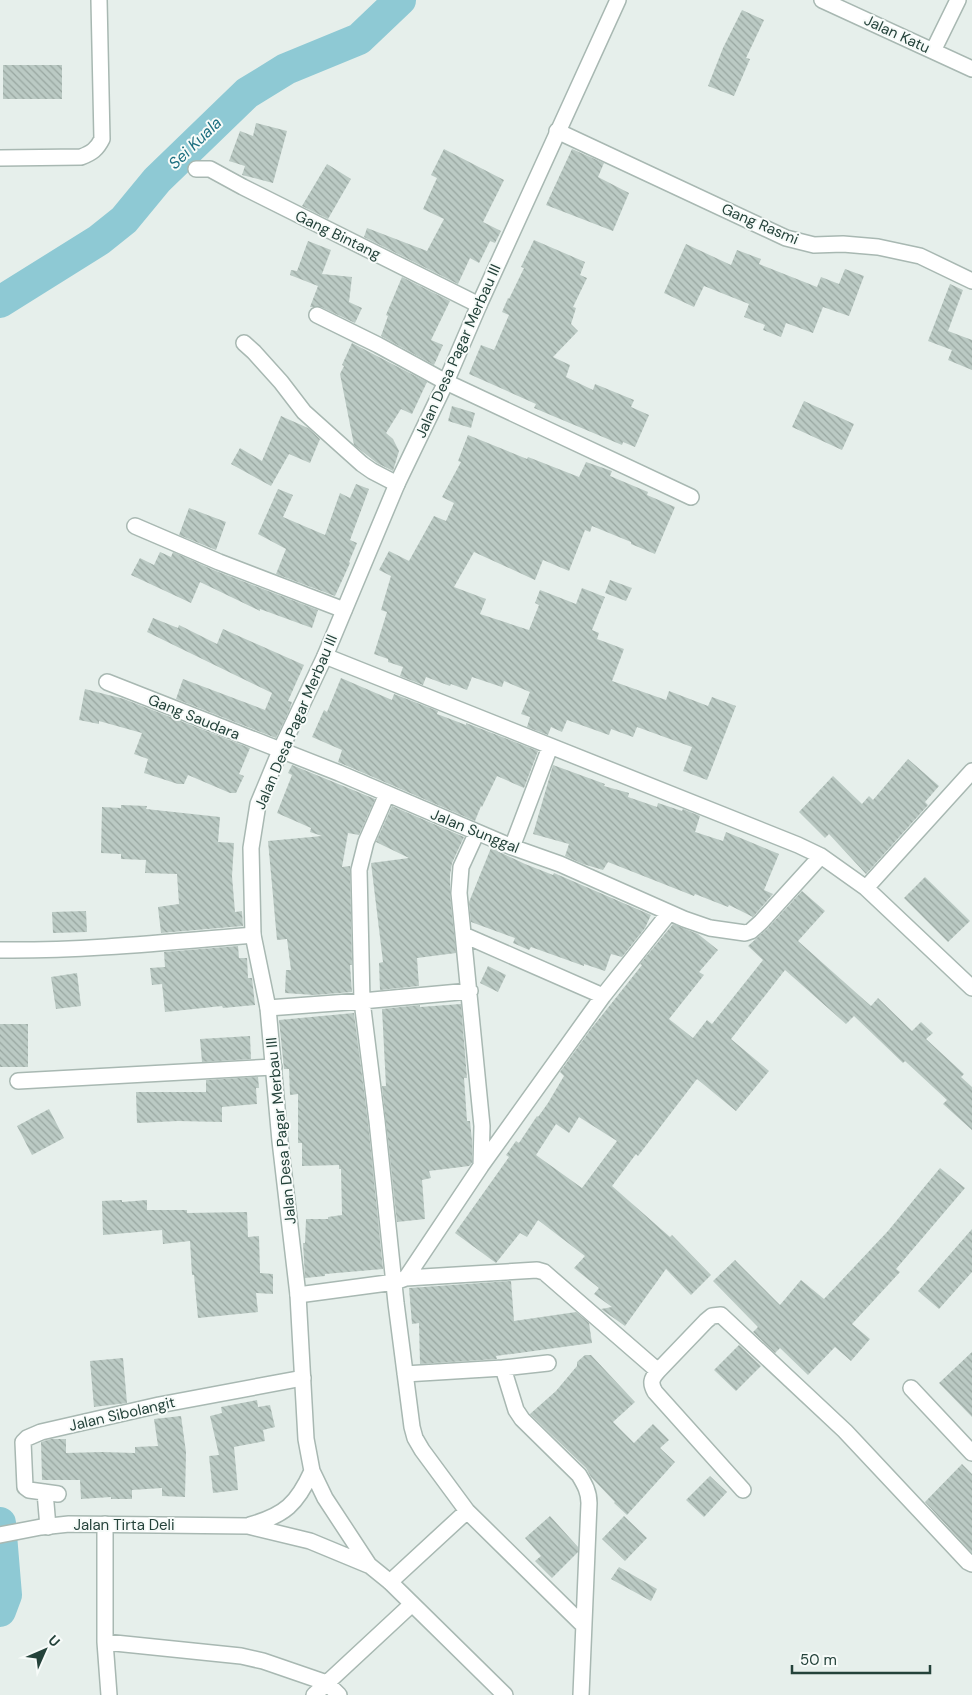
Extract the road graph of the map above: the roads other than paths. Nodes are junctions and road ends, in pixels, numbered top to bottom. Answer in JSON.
{"nodes":[{"id":1,"x":99,"y":0,"type":"edge"},
{"id":2,"x":618,"y":0,"type":"edge"},
{"id":3,"x":822,"y":0,"type":"edge"},
{"id":4,"x":958,"y":0,"type":"edge"},
{"id":5,"x":933,"y":51,"type":"junction"},
{"id":6,"x":972,"y":69,"type":"edge"},
{"id":7,"x":557,"y":131,"type":"junction"},
{"id":8,"x":0,"y":158,"type":"edge"},
{"id":9,"x":196,"y":169,"type":"dead end"},
{"id":10,"x":972,"y":280,"type":"edge"},
{"id":11,"x":479,"y":305,"type":"junction"},
{"id":12,"x":317,"y":315,"type":"dead end"},
{"id":13,"x":244,"y":343,"type":"dead end"},
{"id":14,"x":446,"y":382,"type":"junction"},
{"id":15,"x":397,"y":484,"type":"junction"},
{"id":16,"x":691,"y":497,"type":"dead end"},
{"id":17,"x":135,"y":526,"type":"dead end"},
{"id":18,"x":344,"y":610,"type":"junction"},
{"id":19,"x":325,"y":656,"type":"junction"},
{"id":20,"x":107,"y":682,"type":"dead end"},
{"id":21,"x":550,"y":747,"type":"junction"},
{"id":22,"x":280,"y":751,"type":"junction"},
{"id":23,"x":972,"y":771,"type":"edge"},
{"id":24,"x":386,"y":794,"type":"junction"},
{"id":25,"x":477,"y":832,"type":"junction"},
{"id":26,"x":512,"y":847,"type":"junction"},
{"id":27,"x":821,"y":856,"type":"junction"},
{"id":28,"x":866,"y":888,"type":"junction"},
{"id":29,"x":669,"y":913,"type":"junction"},
{"id":30,"x":253,"y":935,"type":"junction"},
{"id":31,"x":464,"y":935,"type":"junction"},
{"id":32,"x":0,"y":950,"type":"edge"},
{"id":33,"x":972,"y":988,"type":"edge"},
{"id":34,"x":470,"y":991,"type":"junction"},
{"id":35,"x":603,"y":996,"type":"junction"},
{"id":36,"x":362,"y":1001,"type":"junction"},
{"id":37,"x":268,"y":1008,"type":"junction"},
{"id":38,"x":274,"y":1067,"type":"junction"},
{"id":39,"x":18,"y":1081,"type":"dead end"},
{"id":40,"x":481,"y":1166,"type":"junction"},
{"id":41,"x":400,"y":1280,"type":"junction"},
{"id":42,"x":298,"y":1295,"type":"junction"},
{"id":43,"x":548,"y":1363,"type":"dead end"},
{"id":44,"x":503,"y":1368,"type":"junction"},
{"id":45,"x":658,"y":1371,"type":"junction"},
{"id":46,"x":405,"y":1374,"type":"junction"},
{"id":47,"x":302,"y":1378,"type":"junction"},
{"id":48,"x":911,"y":1388,"type":"dead end"},
{"id":49,"x":972,"y":1453,"type":"edge"},
{"id":50,"x":312,"y":1470,"type":"junction"},
{"id":51,"x":743,"y":1490,"type":"dead end"},
{"id":52,"x":467,"y":1511,"type":"junction"},
{"id":53,"x":105,"y":1524,"type":"junction"},
{"id":54,"x":248,"y":1526,"type":"junction"},
{"id":55,"x":44,"y":1527,"type":"junction"},
{"id":56,"x":0,"y":1536,"type":"edge"},
{"id":57,"x":972,"y":1564,"type":"edge"},
{"id":58,"x":369,"y":1565,"type":"junction"},
{"id":59,"x":390,"y":1582,"type":"junction"},
{"id":60,"x":412,"y":1604,"type":"junction"},
{"id":61,"x":584,"y":1625,"type":"junction"},
{"id":62,"x":105,"y":1642,"type":"junction"},
{"id":63,"x":327,"y":1683,"type":"junction"},
{"id":64,"x":109,"y":1695,"type":"edge"},
{"id":65,"x":314,"y":1695,"type":"edge"},
{"id":66,"x":339,"y":1695,"type":"edge"},
{"id":67,"x":505,"y":1695,"type":"edge"},
{"id":68,"x":580,"y":1695,"type":"edge"}],
"edges":[{"from":1,"to":8,"type":"street"},
{"from":2,"to":7,"type":"street","name":"Jalan Desa Pagar Merbau III"},
{"from":3,"to":5,"type":"street","name":"Jalan Katu"},
{"from":4,"to":5,"type":"street"},
{"from":5,"to":6,"type":"street","name":"Jalan Katu"},
{"from":7,"to":10,"type":"street","name":"Gang Rasmi"},
{"from":7,"to":11,"type":"street","name":"Jalan Desa Pagar Merbau III"},
{"from":9,"to":11,"type":"street","name":"Gang Bintang"},
{"from":11,"to":14,"type":"street","name":"Jalan Desa Pagar Merbau III"},
{"from":12,"to":14,"type":"street"},
{"from":13,"to":15,"type":"street"},
{"from":14,"to":15,"type":"street","name":"Jalan Desa Pagar Merbau III"},
{"from":14,"to":16,"type":"street"},
{"from":15,"to":18,"type":"street","name":"Jalan Desa Pagar Merbau III"},
{"from":17,"to":18,"type":"street"},
{"from":18,"to":19,"type":"street","name":"Jalan Desa Pagar Merbau III"},
{"from":19,"to":21,"type":"street"},
{"from":19,"to":22,"type":"street","name":"Jalan Desa Pagar Merbau III"},
{"from":20,"to":22,"type":"street","name":"Gang Saudara"},
{"from":21,"to":26,"type":"street"},
{"from":21,"to":27,"type":"street"},
{"from":22,"to":24,"type":"street","name":"Jalan Sunggal"},
{"from":22,"to":30,"type":"street","name":"Jalan Desa Pagar Merbau III"},
{"from":23,"to":28,"type":"street"},
{"from":24,"to":25,"type":"street","name":"Jalan Sunggal"},
{"from":24,"to":36,"type":"street"},
{"from":25,"to":26,"type":"street","name":"Jalan Sunggal"},
{"from":25,"to":31,"type":"street"},
{"from":26,"to":29,"type":"street","name":"Jalan Sunggal"},
{"from":27,"to":28,"type":"street"},
{"from":27,"to":29,"type":"street","name":"Jalan Sunggal"},
{"from":28,"to":33,"type":"street"},
{"from":29,"to":35,"type":"street"},
{"from":30,"to":32,"type":"street"},
{"from":30,"to":37,"type":"street","name":"Jalan Desa Pagar Merbau III"},
{"from":31,"to":34,"type":"street"},
{"from":31,"to":35,"type":"street"},
{"from":34,"to":36,"type":"street"},
{"from":34,"to":40,"type":"street"},
{"from":35,"to":40,"type":"street"},
{"from":36,"to":37,"type":"street"},
{"from":36,"to":41,"type":"street"},
{"from":37,"to":38,"type":"street","name":"Jalan Desa Pagar Merbau III"},
{"from":38,"to":39,"type":"street"},
{"from":38,"to":42,"type":"street","name":"Jalan Desa Pagar Merbau III"},
{"from":40,"to":41,"type":"street"},
{"from":41,"to":42,"type":"street"},
{"from":41,"to":45,"type":"street"},
{"from":41,"to":46,"type":"street"},
{"from":42,"to":47,"type":"street","name":"Jalan Desa Pagar Merbau III"},
{"from":43,"to":44,"type":"street"},
{"from":44,"to":46,"type":"street"},
{"from":44,"to":61,"type":"street"},
{"from":45,"to":51,"type":"street"},
{"from":45,"to":57,"type":"street"},
{"from":46,"to":52,"type":"street"},
{"from":47,"to":50,"type":"street","name":"Jalan Desa Pagar Merbau III"},
{"from":47,"to":55,"type":"street","name":"Jalan Sibolangit"},
{"from":48,"to":49,"type":"street"},
{"from":50,"to":54,"type":"street","name":"Jalan Tirta Deli"},
{"from":50,"to":58,"type":"street","name":"Jalan Desa Pagar Merbau III"},
{"from":52,"to":59,"type":"street"},
{"from":52,"to":61,"type":"street"},
{"from":53,"to":54,"type":"street","name":"Jalan Tirta Deli"},
{"from":53,"to":55,"type":"street","name":"Jalan Tirta Deli"},
{"from":53,"to":62,"type":"street"},
{"from":54,"to":58,"type":"street","name":"Jalan Tirta Deli"},
{"from":55,"to":56,"type":"street","name":"Jalan Tirta Deli"},
{"from":58,"to":59,"type":"street","name":"Jalan Desa Pagar Merbau III"},
{"from":59,"to":60,"type":"street","name":"Jalan Desa Pagar Merbau III"},
{"from":60,"to":63,"type":"street"},
{"from":60,"to":67,"type":"street","name":"Jalan Desa Pagar Merbau III"},
{"from":61,"to":68,"type":"street"},
{"from":62,"to":63,"type":"street"},
{"from":62,"to":64,"type":"street"},
{"from":63,"to":65,"type":"street"},
{"from":63,"to":66,"type":"street"}]}
